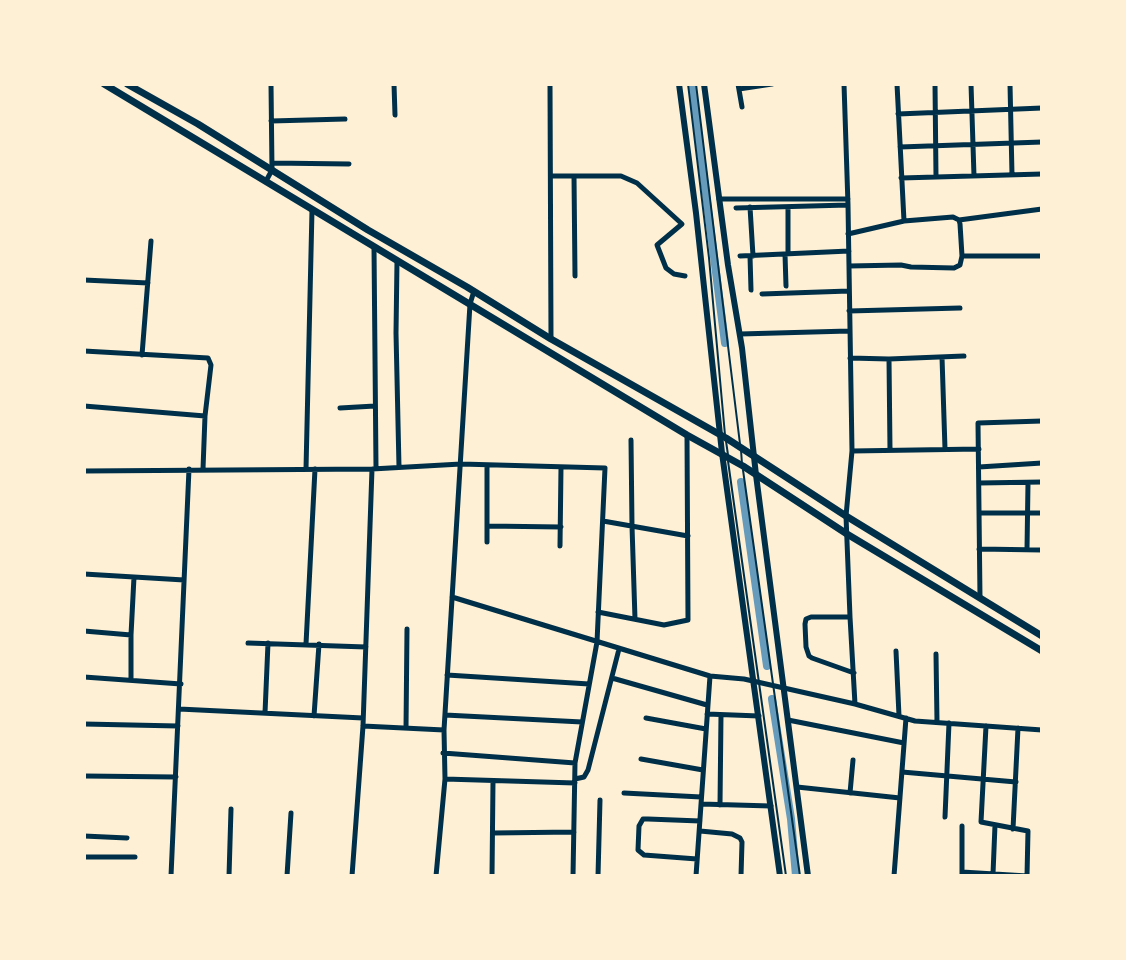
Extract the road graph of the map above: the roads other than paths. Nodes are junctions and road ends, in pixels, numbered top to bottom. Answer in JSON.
{"nodes":[{"id":1,"x":104,"y":84,"type":"edge"},
{"id":2,"x":127,"y":84,"type":"edge"},
{"id":3,"x":271,"y":84,"type":"edge"},
{"id":4,"x":394,"y":84,"type":"edge"},
{"id":5,"x":550,"y":84,"type":"edge"},
{"id":6,"x":679,"y":84,"type":"edge"},
{"id":7,"x":688,"y":84,"type":"edge"},
{"id":8,"x":696,"y":84,"type":"edge"},
{"id":9,"x":704,"y":84,"type":"edge"},
{"id":10,"x":772,"y":84,"type":"edge"},
{"id":11,"x":844,"y":84,"type":"edge"},
{"id":12,"x":897,"y":84,"type":"edge"},
{"id":13,"x":935,"y":84,"type":"edge"},
{"id":14,"x":971,"y":84,"type":"edge"},
{"id":15,"x":1010,"y":84,"type":"edge"},
{"id":16,"x":739,"y":86,"type":"edge"},
{"id":17,"x":742,"y":107,"type":"dead end"},
{"id":18,"x":1042,"y":108,"type":"edge"},
{"id":19,"x":1011,"y":110,"type":"junction"},
{"id":20,"x":972,"y":111,"type":"junction"},
{"id":21,"x":936,"y":113,"type":"junction"},
{"id":22,"x":898,"y":114,"type":"junction"},
{"id":23,"x":395,"y":115,"type":"dead end"},
{"id":24,"x":345,"y":119,"type":"dead end"},
{"id":25,"x":271,"y":121,"type":"junction"},
{"id":26,"x":1042,"y":142,"type":"edge"},
{"id":27,"x":1011,"y":143,"type":"junction"},
{"id":28,"x":973,"y":144,"type":"junction"},
{"id":29,"x":936,"y":146,"type":"junction"},
{"id":30,"x":900,"y":147,"type":"junction"},
{"id":31,"x":349,"y":164,"type":"dead end"},
{"id":32,"x":272,"y":166,"type":"junction"},
{"id":33,"x":1042,"y":174,"type":"edge"},
{"id":34,"x":1012,"y":175,"type":"junction"},
{"id":35,"x":552,"y":176,"type":"junction"},
{"id":36,"x":574,"y":176,"type":"junction"},
{"id":37,"x":974,"y":176,"type":"junction"},
{"id":38,"x":936,"y":177,"type":"junction"},
{"id":39,"x":901,"y":178,"type":"junction"},
{"id":40,"x":265,"y":182,"type":"junction"},
{"id":41,"x":719,"y":199,"type":"junction"},
{"id":42,"x":848,"y":202,"type":"junction"},
{"id":43,"x":750,"y":207,"type":"junction"},
{"id":44,"x":788,"y":207,"type":"junction"},
{"id":45,"x":736,"y":208,"type":"dead end"},
{"id":46,"x":1042,"y":209,"type":"edge"},
{"id":47,"x":312,"y":210,"type":"junction"},
{"id":48,"x":959,"y":220,"type":"junction"},
{"id":49,"x":904,"y":221,"type":"junction"},
{"id":50,"x":848,"y":234,"type":"junction"},
{"id":51,"x":151,"y":241,"type":"dead end"},
{"id":52,"x":374,"y":246,"type":"junction"},
{"id":53,"x":849,"y":251,"type":"junction"},
{"id":54,"x":787,"y":254,"type":"junction"},
{"id":55,"x":740,"y":256,"type":"dead end"},
{"id":56,"x":751,"y":256,"type":"junction"},
{"id":57,"x":962,"y":256,"type":"junction"},
{"id":58,"x":1042,"y":256,"type":"edge"},
{"id":59,"x":397,"y":260,"type":"junction"},
{"id":60,"x":849,"y":266,"type":"junction"},
{"id":61,"x":575,"y":276,"type":"dead end"},
{"id":62,"x":685,"y":276,"type":"dead end"},
{"id":63,"x":84,"y":280,"type":"edge"},
{"id":64,"x":148,"y":283,"type":"junction"},
{"id":65,"x":786,"y":286,"type":"dead end"},
{"id":66,"x":751,"y":290,"type":"dead end"},
{"id":67,"x":474,"y":291,"type":"junction"},
{"id":68,"x":849,"y":291,"type":"junction"},
{"id":69,"x":762,"y":294,"type":"dead end"},
{"id":70,"x":470,"y":304,"type":"junction"},
{"id":71,"x":960,"y":308,"type":"dead end"},
{"id":72,"x":849,"y":311,"type":"junction"},
{"id":73,"x":849,"y":331,"type":"junction"},
{"id":74,"x":740,"y":334,"type":"junction"},
{"id":75,"x":551,"y":339,"type":"junction"},
{"id":76,"x":84,"y":351,"type":"edge"},
{"id":77,"x":142,"y":355,"type":"junction"},
{"id":78,"x":964,"y":356,"type":"dead end"},
{"id":79,"x":942,"y":357,"type":"junction"},
{"id":80,"x":850,"y":358,"type":"junction"},
{"id":81,"x":889,"y":359,"type":"junction"},
{"id":82,"x":84,"y":406,"type":"edge"},
{"id":83,"x":375,"y":406,"type":"junction"},
{"id":84,"x":340,"y":408,"type":"dead end"},
{"id":85,"x":205,"y":416,"type":"junction"},
{"id":86,"x":1042,"y":421,"type":"edge"},
{"id":87,"x":687,"y":435,"type":"junction"},
{"id":88,"x":723,"y":436,"type":"junction"},
{"id":89,"x":631,"y":440,"type":"dead end"},
{"id":90,"x":740,"y":447,"type":"junction"},
{"id":91,"x":945,"y":449,"type":"junction"},
{"id":92,"x":979,"y":449,"type":"junction"},
{"id":93,"x":890,"y":450,"type":"junction"},
{"id":94,"x":852,"y":451,"type":"junction"},
{"id":95,"x":725,"y":455,"type":"junction"},
{"id":96,"x":754,"y":456,"type":"junction"},
{"id":97,"x":1042,"y":463,"type":"edge"},
{"id":98,"x":461,"y":464,"type":"junction"},
{"id":99,"x":487,"y":465,"type":"junction"},
{"id":100,"x":743,"y":466,"type":"junction"},
{"id":101,"x":399,"y":467,"type":"junction"},
{"id":102,"x":561,"y":467,"type":"junction"},
{"id":103,"x":979,"y":467,"type":"junction"},
{"id":104,"x":374,"y":468,"type":"junction"},
{"id":105,"x":189,"y":469,"type":"junction"},
{"id":106,"x":203,"y":469,"type":"junction"},
{"id":107,"x":306,"y":469,"type":"junction"},
{"id":108,"x":315,"y":469,"type":"junction"},
{"id":109,"x":84,"y":471,"type":"edge"},
{"id":110,"x":756,"y":475,"type":"junction"},
{"id":111,"x":1042,"y":482,"type":"edge"},
{"id":112,"x":979,"y":483,"type":"junction"},
{"id":113,"x":1028,"y":483,"type":"junction"},
{"id":114,"x":980,"y":513,"type":"junction"},
{"id":115,"x":1028,"y":513,"type":"junction"},
{"id":116,"x":1042,"y":513,"type":"edge"},
{"id":117,"x":846,"y":516,"type":"junction"},
{"id":118,"x":603,"y":521,"type":"junction"},
{"id":119,"x":487,"y":526,"type":"junction"},
{"id":120,"x":632,"y":526,"type":"junction"},
{"id":121,"x":561,"y":527,"type":"junction"},
{"id":122,"x":847,"y":534,"type":"junction"},
{"id":123,"x":688,"y":536,"type":"junction"},
{"id":124,"x":487,"y":542,"type":"dead end"},
{"id":125,"x":560,"y":546,"type":"dead end"},
{"id":126,"x":979,"y":549,"type":"junction"},
{"id":127,"x":1027,"y":549,"type":"junction"},
{"id":128,"x":1042,"y":550,"type":"edge"},
{"id":129,"x":84,"y":574,"type":"edge"},
{"id":130,"x":134,"y":577,"type":"junction"},
{"id":131,"x":184,"y":580,"type":"junction"},
{"id":132,"x":452,"y":597,"type":"junction"},
{"id":133,"x":980,"y":598,"type":"junction"},
{"id":134,"x":598,"y":612,"type":"junction"},
{"id":135,"x":850,"y":617,"type":"junction"},
{"id":136,"x":635,"y":619,"type":"junction"},
{"id":137,"x":407,"y":629,"type":"dead end"},
{"id":138,"x":84,"y":631,"type":"edge"},
{"id":139,"x":131,"y":635,"type":"junction"},
{"id":140,"x":1042,"y":636,"type":"edge"},
{"id":141,"x":597,"y":642,"type":"junction"},
{"id":142,"x":248,"y":643,"type":"dead end"},
{"id":143,"x":268,"y":643,"type":"junction"},
{"id":144,"x":306,"y":644,"type":"junction"},
{"id":145,"x":319,"y":644,"type":"junction"},
{"id":146,"x":366,"y":647,"type":"junction"},
{"id":147,"x":619,"y":649,"type":"junction"},
{"id":148,"x":896,"y":651,"type":"dead end"},
{"id":149,"x":1042,"y":651,"type":"edge"},
{"id":150,"x":936,"y":654,"type":"dead end"},
{"id":151,"x":854,"y":673,"type":"junction"},
{"id":152,"x":447,"y":675,"type":"junction"},
{"id":153,"x":710,"y":676,"type":"junction"},
{"id":154,"x":84,"y":677,"type":"edge"},
{"id":155,"x":612,"y":678,"type":"junction"},
{"id":156,"x":131,"y":680,"type":"junction"},
{"id":157,"x":757,"y":682,"type":"junction"},
{"id":158,"x":181,"y":684,"type":"junction"},
{"id":159,"x":589,"y":684,"type":"junction"},
{"id":160,"x":775,"y":686,"type":"junction"},
{"id":161,"x":784,"y":688,"type":"junction"},
{"id":162,"x":855,"y":704,"type":"junction"},
{"id":163,"x":707,"y":705,"type":"junction"},
{"id":164,"x":179,"y":709,"type":"junction"},
{"id":165,"x":265,"y":713,"type":"junction"},
{"id":166,"x":707,"y":714,"type":"junction"},
{"id":167,"x":445,"y":715,"type":"junction"},
{"id":168,"x":721,"y":715,"type":"junction"},
{"id":169,"x":314,"y":716,"type":"junction"},
{"id":170,"x":759,"y":716,"type":"junction"},
{"id":171,"x":899,"y":716,"type":"junction"},
{"id":172,"x":363,"y":718,"type":"junction"},
{"id":173,"x":646,"y":718,"type":"dead end"},
{"id":174,"x":906,"y":718,"type":"junction"},
{"id":175,"x":788,"y":720,"type":"junction"},
{"id":176,"x":582,"y":722,"type":"junction"},
{"id":177,"x":937,"y":722,"type":"junction"},
{"id":178,"x":949,"y":723,"type":"junction"},
{"id":179,"x":84,"y":724,"type":"edge"},
{"id":180,"x":178,"y":726,"type":"junction"},
{"id":181,"x":363,"y":726,"type":"junction"},
{"id":182,"x":986,"y":726,"type":"junction"},
{"id":183,"x":406,"y":728,"type":"junction"},
{"id":184,"x":1018,"y":728,"type":"junction"},
{"id":185,"x":706,"y":729,"type":"junction"},
{"id":186,"x":444,"y":730,"type":"junction"},
{"id":187,"x":1042,"y":730,"type":"edge"},
{"id":188,"x":904,"y":743,"type":"junction"},
{"id":189,"x":443,"y":753,"type":"junction"},
{"id":190,"x":641,"y":759,"type":"dead end"},
{"id":191,"x":853,"y":760,"type":"dead end"},
{"id":192,"x":575,"y":763,"type":"junction"},
{"id":193,"x":703,"y":770,"type":"junction"},
{"id":194,"x":902,"y":772,"type":"junction"},
{"id":195,"x":84,"y":776,"type":"edge"},
{"id":196,"x":948,"y":776,"type":"junction"},
{"id":197,"x":176,"y":777,"type":"junction"},
{"id":198,"x":445,"y":779,"type":"junction"},
{"id":199,"x":984,"y":779,"type":"junction"},
{"id":200,"x":493,"y":781,"type":"junction"},
{"id":201,"x":575,"y":781,"type":"junction"},
{"id":202,"x":1016,"y":782,"type":"junction"},
{"id":203,"x":797,"y":787,"type":"junction"},
{"id":204,"x":624,"y":793,"type":"dead end"},
{"id":205,"x":850,"y":793,"type":"junction"},
{"id":206,"x":701,"y":797,"type":"junction"},
{"id":207,"x":900,"y":798,"type":"junction"},
{"id":208,"x":600,"y":800,"type":"dead end"},
{"id":209,"x":701,"y":804,"type":"junction"},
{"id":210,"x":720,"y":805,"type":"junction"},
{"id":211,"x":771,"y":806,"type":"junction"},
{"id":212,"x":231,"y":809,"type":"dead end"},
{"id":213,"x":291,"y":813,"type":"dead end"},
{"id":214,"x":945,"y":817,"type":"dead end"},
{"id":215,"x":700,"y":821,"type":"junction"},
{"id":216,"x":995,"y":825,"type":"junction"},
{"id":217,"x":962,"y":826,"type":"dead end"},
{"id":218,"x":1013,"y":829,"type":"junction"},
{"id":219,"x":700,"y":831,"type":"junction"},
{"id":220,"x":574,"y":832,"type":"junction"},
{"id":221,"x":493,"y":833,"type":"junction"},
{"id":222,"x":84,"y":836,"type":"edge"},
{"id":223,"x":127,"y":838,"type":"dead end"},
{"id":224,"x":84,"y":857,"type":"edge"},
{"id":225,"x":135,"y":857,"type":"dead end"},
{"id":226,"x":697,"y":859,"type":"junction"},
{"id":227,"x":962,"y":874,"type":"edge"},
{"id":228,"x":993,"y":874,"type":"junction"},
{"id":229,"x":171,"y":876,"type":"edge"},
{"id":230,"x":229,"y":876,"type":"edge"},
{"id":231,"x":287,"y":876,"type":"edge"},
{"id":232,"x":352,"y":876,"type":"edge"},
{"id":233,"x":436,"y":876,"type":"edge"},
{"id":234,"x":492,"y":876,"type":"edge"},
{"id":235,"x":573,"y":876,"type":"edge"},
{"id":236,"x":598,"y":876,"type":"edge"},
{"id":237,"x":696,"y":876,"type":"edge"},
{"id":238,"x":741,"y":876,"type":"edge"},
{"id":239,"x":783,"y":876,"type":"edge"},
{"id":240,"x":800,"y":876,"type":"edge"},
{"id":241,"x":808,"y":876,"type":"edge"},
{"id":242,"x":894,"y":876,"type":"edge"},
{"id":243,"x":1027,"y":876,"type":"edge"}],
"edges":[{"from":1,"to":40,"type":"main road"},
{"from":2,"to":32,"type":"main road"},
{"from":3,"to":25,"type":"street"},
{"from":4,"to":23,"type":"street"},
{"from":5,"to":35,"type":"street"},
{"from":6,"to":88,"type":"street"},
{"from":7,"to":88,"type":"lane"},
{"from":8,"to":90,"type":"lane"},
{"from":9,"to":41,"type":"street"},
{"from":10,"to":16,"type":"street"},
{"from":11,"to":42,"type":"street"},
{"from":12,"to":22,"type":"street"},
{"from":13,"to":21,"type":"street"},
{"from":14,"to":20,"type":"street"},
{"from":15,"to":19,"type":"street"},
{"from":16,"to":17,"type":"street"},
{"from":18,"to":19,"type":"street"},
{"from":19,"to":20,"type":"street"},
{"from":19,"to":27,"type":"street"},
{"from":20,"to":21,"type":"street"},
{"from":20,"to":28,"type":"street"},
{"from":21,"to":22,"type":"street"},
{"from":21,"to":29,"type":"street"},
{"from":22,"to":30,"type":"street"},
{"from":24,"to":25,"type":"street"},
{"from":25,"to":32,"type":"street"},
{"from":26,"to":27,"type":"street"},
{"from":27,"to":28,"type":"street"},
{"from":27,"to":34,"type":"street"},
{"from":28,"to":29,"type":"street"},
{"from":28,"to":37,"type":"street"},
{"from":29,"to":30,"type":"street"},
{"from":29,"to":38,"type":"street"},
{"from":30,"to":39,"type":"street"},
{"from":31,"to":32,"type":"street"},
{"from":32,"to":40,"type":"street"},
{"from":32,"to":67,"type":"main road"},
{"from":33,"to":34,"type":"street"},
{"from":34,"to":37,"type":"street"},
{"from":35,"to":36,"type":"street"},
{"from":35,"to":75,"type":"street"},
{"from":36,"to":61,"type":"street"},
{"from":36,"to":62,"type":"street"},
{"from":37,"to":38,"type":"street"},
{"from":38,"to":39,"type":"street"},
{"from":39,"to":49,"type":"street"},
{"from":40,"to":47,"type":"main road"},
{"from":41,"to":42,"type":"street"},
{"from":41,"to":74,"type":"street"},
{"from":42,"to":44,"type":"street"},
{"from":42,"to":50,"type":"street"},
{"from":43,"to":44,"type":"street"},
{"from":43,"to":45,"type":"street"},
{"from":43,"to":56,"type":"street"},
{"from":44,"to":54,"type":"street"},
{"from":46,"to":48,"type":"street"},
{"from":47,"to":52,"type":"main road"},
{"from":47,"to":107,"type":"street"},
{"from":48,"to":49,"type":"street"},
{"from":48,"to":57,"type":"street"},
{"from":49,"to":50,"type":"street"},
{"from":50,"to":53,"type":"street"},
{"from":51,"to":64,"type":"street"},
{"from":52,"to":59,"type":"main road"},
{"from":52,"to":83,"type":"street"},
{"from":53,"to":54,"type":"street"},
{"from":53,"to":60,"type":"street"},
{"from":54,"to":56,"type":"street"},
{"from":54,"to":65,"type":"street"},
{"from":55,"to":56,"type":"street"},
{"from":56,"to":66,"type":"street"},
{"from":57,"to":58,"type":"street"},
{"from":57,"to":60,"type":"street"},
{"from":59,"to":70,"type":"main road"},
{"from":59,"to":101,"type":"street"},
{"from":60,"to":68,"type":"street"},
{"from":63,"to":64,"type":"street"},
{"from":64,"to":77,"type":"street"},
{"from":67,"to":70,"type":"street"},
{"from":67,"to":75,"type":"main road"},
{"from":68,"to":69,"type":"street"},
{"from":68,"to":72,"type":"street"},
{"from":70,"to":87,"type":"main road"},
{"from":70,"to":98,"type":"street"},
{"from":71,"to":72,"type":"street"},
{"from":72,"to":73,"type":"street"},
{"from":73,"to":74,"type":"street"},
{"from":73,"to":80,"type":"street"},
{"from":74,"to":96,"type":"street"},
{"from":75,"to":88,"type":"main road"},
{"from":76,"to":77,"type":"street"},
{"from":77,"to":85,"type":"street"},
{"from":78,"to":79,"type":"street"},
{"from":79,"to":81,"type":"street"},
{"from":79,"to":91,"type":"street"},
{"from":80,"to":81,"type":"street"},
{"from":80,"to":94,"type":"street"},
{"from":81,"to":93,"type":"street"},
{"from":82,"to":85,"type":"street"},
{"from":83,"to":84,"type":"street"},
{"from":83,"to":104,"type":"street"},
{"from":85,"to":106,"type":"street"},
{"from":86,"to":92,"type":"street"},
{"from":87,"to":95,"type":"main road"},
{"from":87,"to":123,"type":"street"},
{"from":88,"to":90,"type":"main road"},
{"from":88,"to":95,"type":"street"},
{"from":89,"to":120,"type":"street"},
{"from":90,"to":96,"type":"main road"},
{"from":90,"to":100,"type":"lane"},
{"from":91,"to":92,"type":"street"},
{"from":91,"to":93,"type":"street"},
{"from":92,"to":103,"type":"street"},
{"from":93,"to":94,"type":"street"},
{"from":94,"to":117,"type":"street"},
{"from":95,"to":100,"type":"main road"},
{"from":95,"to":157,"type":"street"},
{"from":96,"to":110,"type":"street"},
{"from":96,"to":117,"type":"main road"},
{"from":97,"to":103,"type":"street"},
{"from":98,"to":99,"type":"street"},
{"from":98,"to":101,"type":"street"},
{"from":98,"to":132,"type":"street"},
{"from":99,"to":102,"type":"street"},
{"from":99,"to":119,"type":"street"},
{"from":100,"to":110,"type":"main road"},
{"from":100,"to":160,"type":"lane"},
{"from":101,"to":104,"type":"street"},
{"from":102,"to":118,"type":"street"},
{"from":102,"to":121,"type":"street"},
{"from":103,"to":112,"type":"street"},
{"from":104,"to":108,"type":"street"},
{"from":104,"to":146,"type":"street"},
{"from":105,"to":106,"type":"street"},
{"from":105,"to":109,"type":"street"},
{"from":105,"to":131,"type":"street"},
{"from":106,"to":107,"type":"street"},
{"from":107,"to":108,"type":"street"},
{"from":108,"to":144,"type":"street"},
{"from":110,"to":122,"type":"main road"},
{"from":110,"to":161,"type":"street"},
{"from":111,"to":113,"type":"street"},
{"from":112,"to":113,"type":"street"},
{"from":112,"to":114,"type":"street"},
{"from":113,"to":115,"type":"street"},
{"from":114,"to":115,"type":"street"},
{"from":114,"to":126,"type":"street"},
{"from":115,"to":116,"type":"street"},
{"from":115,"to":127,"type":"street"},
{"from":117,"to":122,"type":"street"},
{"from":117,"to":133,"type":"main road"},
{"from":118,"to":120,"type":"street"},
{"from":118,"to":134,"type":"street"},
{"from":119,"to":121,"type":"street"},
{"from":119,"to":124,"type":"street"},
{"from":120,"to":123,"type":"street"},
{"from":120,"to":136,"type":"street"},
{"from":121,"to":125,"type":"street"},
{"from":122,"to":135,"type":"street"},
{"from":122,"to":149,"type":"main road"},
{"from":123,"to":136,"type":"street"},
{"from":126,"to":127,"type":"street"},
{"from":126,"to":133,"type":"street"},
{"from":127,"to":128,"type":"street"},
{"from":129,"to":130,"type":"street"},
{"from":130,"to":131,"type":"street"},
{"from":130,"to":139,"type":"street"},
{"from":131,"to":158,"type":"street"},
{"from":132,"to":141,"type":"street"},
{"from":132,"to":152,"type":"street"},
{"from":133,"to":140,"type":"main road"},
{"from":134,"to":136,"type":"street"},
{"from":134,"to":141,"type":"street"},
{"from":135,"to":151,"type":"street"},
{"from":135,"to":151,"type":"street"},
{"from":137,"to":183,"type":"street"},
{"from":138,"to":139,"type":"street"},
{"from":139,"to":156,"type":"street"},
{"from":141,"to":147,"type":"street"},
{"from":141,"to":159,"type":"street"},
{"from":142,"to":143,"type":"street"},
{"from":143,"to":144,"type":"street"},
{"from":143,"to":165,"type":"street"},
{"from":144,"to":145,"type":"street"},
{"from":145,"to":146,"type":"street"},
{"from":145,"to":169,"type":"street"},
{"from":146,"to":172,"type":"street"},
{"from":147,"to":153,"type":"street"},
{"from":147,"to":155,"type":"street"},
{"from":148,"to":171,"type":"street"},
{"from":150,"to":177,"type":"street"},
{"from":151,"to":162,"type":"street"},
{"from":152,"to":159,"type":"street"},
{"from":152,"to":167,"type":"street"},
{"from":153,"to":157,"type":"street"},
{"from":153,"to":163,"type":"street"},
{"from":154,"to":156,"type":"street"},
{"from":155,"to":163,"type":"street"},
{"from":155,"to":201,"type":"street"},
{"from":156,"to":158,"type":"street"},
{"from":157,"to":160,"type":"street"},
{"from":157,"to":170,"type":"street"},
{"from":157,"to":239,"type":"lane"},
{"from":158,"to":164,"type":"street"},
{"from":159,"to":176,"type":"street"},
{"from":160,"to":161,"type":"street"},
{"from":160,"to":240,"type":"lane"},
{"from":161,"to":162,"type":"street"},
{"from":161,"to":175,"type":"street"},
{"from":162,"to":171,"type":"street"},
{"from":163,"to":166,"type":"street"},
{"from":164,"to":165,"type":"street"},
{"from":164,"to":180,"type":"street"},
{"from":165,"to":169,"type":"street"},
{"from":166,"to":168,"type":"street"},
{"from":166,"to":185,"type":"street"},
{"from":167,"to":176,"type":"street"},
{"from":167,"to":186,"type":"street"},
{"from":168,"to":170,"type":"street"},
{"from":168,"to":210,"type":"street"},
{"from":169,"to":172,"type":"street"},
{"from":170,"to":211,"type":"street"},
{"from":171,"to":174,"type":"street"},
{"from":172,"to":181,"type":"street"},
{"from":173,"to":185,"type":"street"},
{"from":174,"to":177,"type":"street"},
{"from":174,"to":188,"type":"street"},
{"from":175,"to":188,"type":"street"},
{"from":175,"to":203,"type":"street"},
{"from":176,"to":192,"type":"street"},
{"from":177,"to":178,"type":"street"},
{"from":178,"to":182,"type":"street"},
{"from":178,"to":196,"type":"street"},
{"from":179,"to":180,"type":"street"},
{"from":180,"to":197,"type":"street"},
{"from":181,"to":183,"type":"street"},
{"from":181,"to":232,"type":"street"},
{"from":182,"to":184,"type":"street"},
{"from":182,"to":199,"type":"street"},
{"from":183,"to":186,"type":"street"},
{"from":184,"to":187,"type":"street"},
{"from":184,"to":202,"type":"street"},
{"from":185,"to":193,"type":"street"},
{"from":186,"to":189,"type":"street"},
{"from":188,"to":194,"type":"street"},
{"from":189,"to":192,"type":"street"},
{"from":189,"to":198,"type":"street"},
{"from":190,"to":193,"type":"street"},
{"from":191,"to":205,"type":"street"},
{"from":192,"to":201,"type":"street"},
{"from":193,"to":206,"type":"street"},
{"from":194,"to":196,"type":"street"},
{"from":194,"to":207,"type":"street"},
{"from":195,"to":197,"type":"street"},
{"from":196,"to":199,"type":"street"},
{"from":196,"to":214,"type":"street"},
{"from":197,"to":229,"type":"street"},
{"from":198,"to":200,"type":"street"},
{"from":198,"to":233,"type":"street"},
{"from":199,"to":202,"type":"street"},
{"from":199,"to":216,"type":"street"},
{"from":200,"to":201,"type":"street"},
{"from":200,"to":221,"type":"street"},
{"from":201,"to":220,"type":"street"},
{"from":202,"to":218,"type":"street"},
{"from":203,"to":205,"type":"street"},
{"from":203,"to":241,"type":"street"},
{"from":204,"to":206,"type":"street"},
{"from":205,"to":207,"type":"street"},
{"from":206,"to":209,"type":"street"},
{"from":207,"to":242,"type":"street"},
{"from":208,"to":236,"type":"street"},
{"from":209,"to":210,"type":"street"},
{"from":209,"to":215,"type":"street"},
{"from":210,"to":211,"type":"street"},
{"from":211,"to":239,"type":"street"},
{"from":212,"to":230,"type":"street"},
{"from":213,"to":231,"type":"street"},
{"from":215,"to":219,"type":"street"},
{"from":215,"to":226,"type":"street"},
{"from":216,"to":218,"type":"street"},
{"from":216,"to":228,"type":"street"},
{"from":217,"to":227,"type":"street"},
{"from":218,"to":243,"type":"street"},
{"from":219,"to":226,"type":"street"},
{"from":219,"to":238,"type":"street"},
{"from":220,"to":221,"type":"street"},
{"from":220,"to":235,"type":"street"},
{"from":221,"to":234,"type":"street"},
{"from":222,"to":223,"type":"street"},
{"from":224,"to":225,"type":"street"},
{"from":226,"to":237,"type":"street"},
{"from":227,"to":228,"type":"street"},
{"from":228,"to":243,"type":"street"}]}
